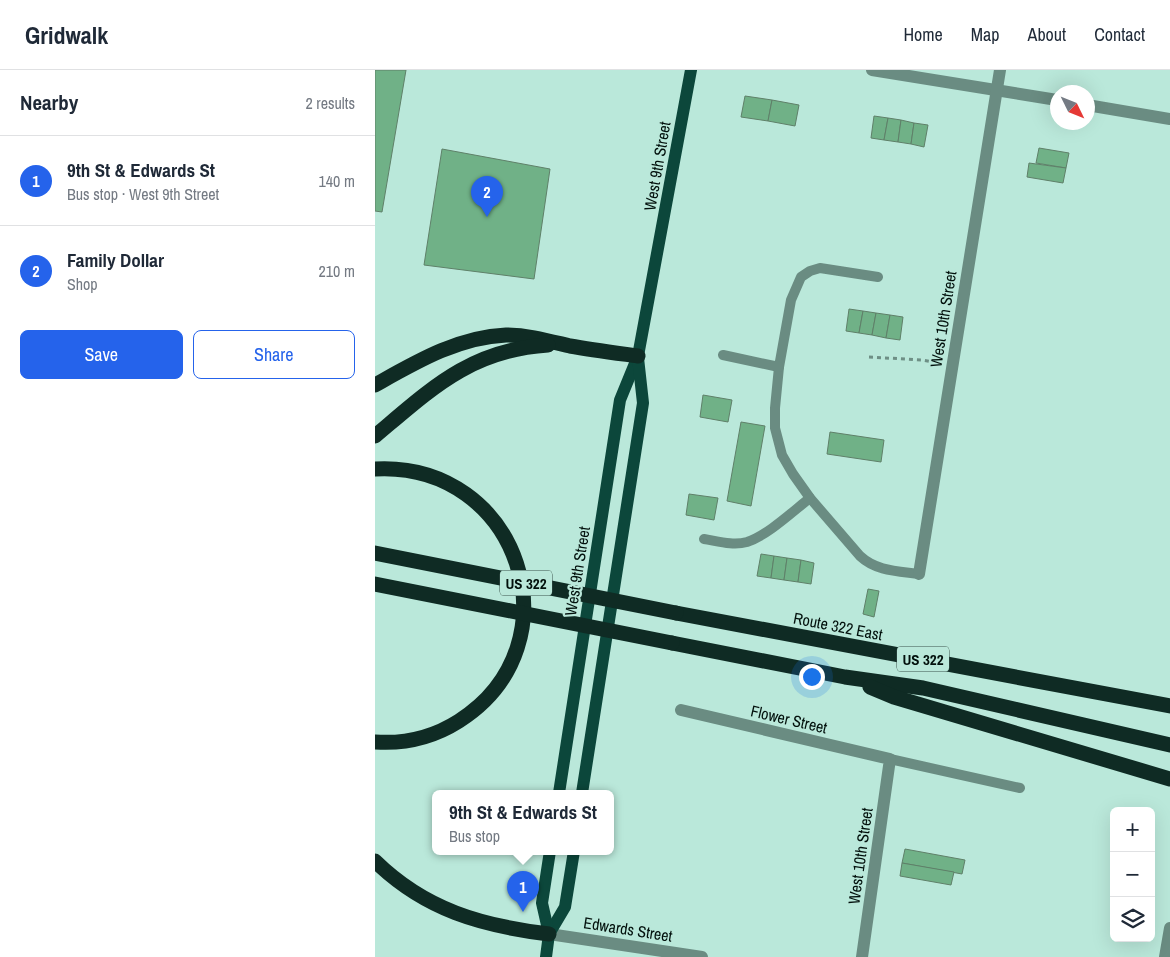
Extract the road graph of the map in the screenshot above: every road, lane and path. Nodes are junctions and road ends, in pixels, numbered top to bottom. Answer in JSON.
{"nodes":[{"id":1,"x":691,"y":70,"type":"edge"},
{"id":2,"x":872,"y":70,"type":"edge"},
{"id":3,"x":1000,"y":70,"type":"edge"},
{"id":4,"x":997,"y":89,"type":"junction"},
{"id":5,"x":1050,"y":99,"type":"edge"},
{"id":6,"x":1095,"y":106,"type":"edge"},
{"id":7,"x":1170,"y":119,"type":"edge"},
{"id":8,"x":878,"y":277,"type":"dead end"},
{"id":9,"x":572,"y":346,"type":"junction"},
{"id":10,"x":723,"y":355,"type":"dead end"},
{"id":11,"x":638,"y":356,"type":"junction"},
{"id":12,"x":869,"y":357,"type":"dead end"},
{"id":13,"x":952,"y":365,"type":"junction"},
{"id":14,"x":779,"y":367,"type":"junction"},
{"id":15,"x":375,"y":384,"type":"edge"},
{"id":16,"x":375,"y":436,"type":"edge"},
{"id":17,"x":375,"y":469,"type":"edge"},
{"id":18,"x":810,"y":498,"type":"junction"},
{"id":19,"x":704,"y":539,"type":"dead end"},
{"id":20,"x":375,"y":553,"type":"edge"},
{"id":21,"x":919,"y":574,"type":"joint"},
{"id":22,"x":375,"y":584,"type":"edge"},
{"id":23,"x":845,"y":677,"type":"junction"},
{"id":24,"x":1170,"y":706,"type":"edge"},
{"id":25,"x":681,"y":710,"type":"dead end"},
{"id":26,"x":375,"y":742,"type":"edge"},
{"id":27,"x":1170,"y":746,"type":"edge"},
{"id":28,"x":890,"y":759,"type":"junction"},
{"id":29,"x":1170,"y":779,"type":"edge"},
{"id":30,"x":1020,"y":788,"type":"dead end"},
{"id":31,"x":559,"y":790,"type":"edge"},
{"id":32,"x":582,"y":790,"type":"edge"},
{"id":33,"x":549,"y":855,"type":"edge"},
{"id":34,"x":572,"y":855,"type":"edge"},
{"id":35,"x":375,"y":857,"type":"edge"},
{"id":36,"x":379,"y":865,"type":"edge"},
{"id":37,"x":1170,"y":928,"type":"edge"},
{"id":38,"x":549,"y":934,"type":"junction"},
{"id":39,"x":670,"y":955,"type":"edge"},
{"id":40,"x":546,"y":957,"type":"edge"},
{"id":41,"x":702,"y":957,"type":"edge"},
{"id":42,"x":862,"y":957,"type":"edge"},
{"id":43,"x":1165,"y":957,"type":"edge"}],
"edges":[{"from":1,"to":11,"type":"main road","name":"West 9th Street"},
{"from":2,"to":4,"type":"street"},
{"from":3,"to":4,"type":"street","name":"West 10th Street"},
{"from":4,"to":5,"type":"street"},
{"from":4,"to":13,"type":"street","name":"West 10th Street"},
{"from":6,"to":7,"type":"street"},
{"from":8,"to":14,"type":"lane"},
{"from":9,"to":11,"type":"highway"},
{"from":9,"to":15,"type":"highway"},
{"from":9,"to":16,"type":"highway"},
{"from":10,"to":14,"type":"lane"},
{"from":11,"to":31,"type":"main road","name":"West 9th Street"},
{"from":11,"to":32,"type":"main road","name":"West 9th Street"},
{"from":12,"to":13,"type":"path"},
{"from":13,"to":21,"type":"street","name":"West 10th Street"},
{"from":14,"to":18,"type":"lane"},
{"from":17,"to":26,"type":"highway"},
{"from":18,"to":19,"type":"lane"},
{"from":18,"to":21,"type":"lane"},
{"from":20,"to":24,"type":"highway","name":"Route 322 East","number":"US 322","bridge":true},
{"from":22,"to":23,"type":"highway","number":"US 322","bridge":true},
{"from":23,"to":27,"type":"highway","number":"US 322"},
{"from":23,"to":29,"type":"highway"},
{"from":25,"to":28,"type":"street","name":"Flower Street"},
{"from":28,"to":30,"type":"lane"},
{"from":28,"to":42,"type":"street","name":"West 10th Street"},
{"from":33,"to":38,"type":"main road"},
{"from":34,"to":38,"type":"main road"},
{"from":35,"to":36,"type":"highway"},
{"from":36,"to":38,"type":"highway"},
{"from":37,"to":43,"type":"street"},
{"from":38,"to":39,"type":"street","name":"Edwards Street"},
{"from":38,"to":40,"type":"main road"},
{"from":39,"to":41,"type":"street","name":"Edwards Street"}]}
